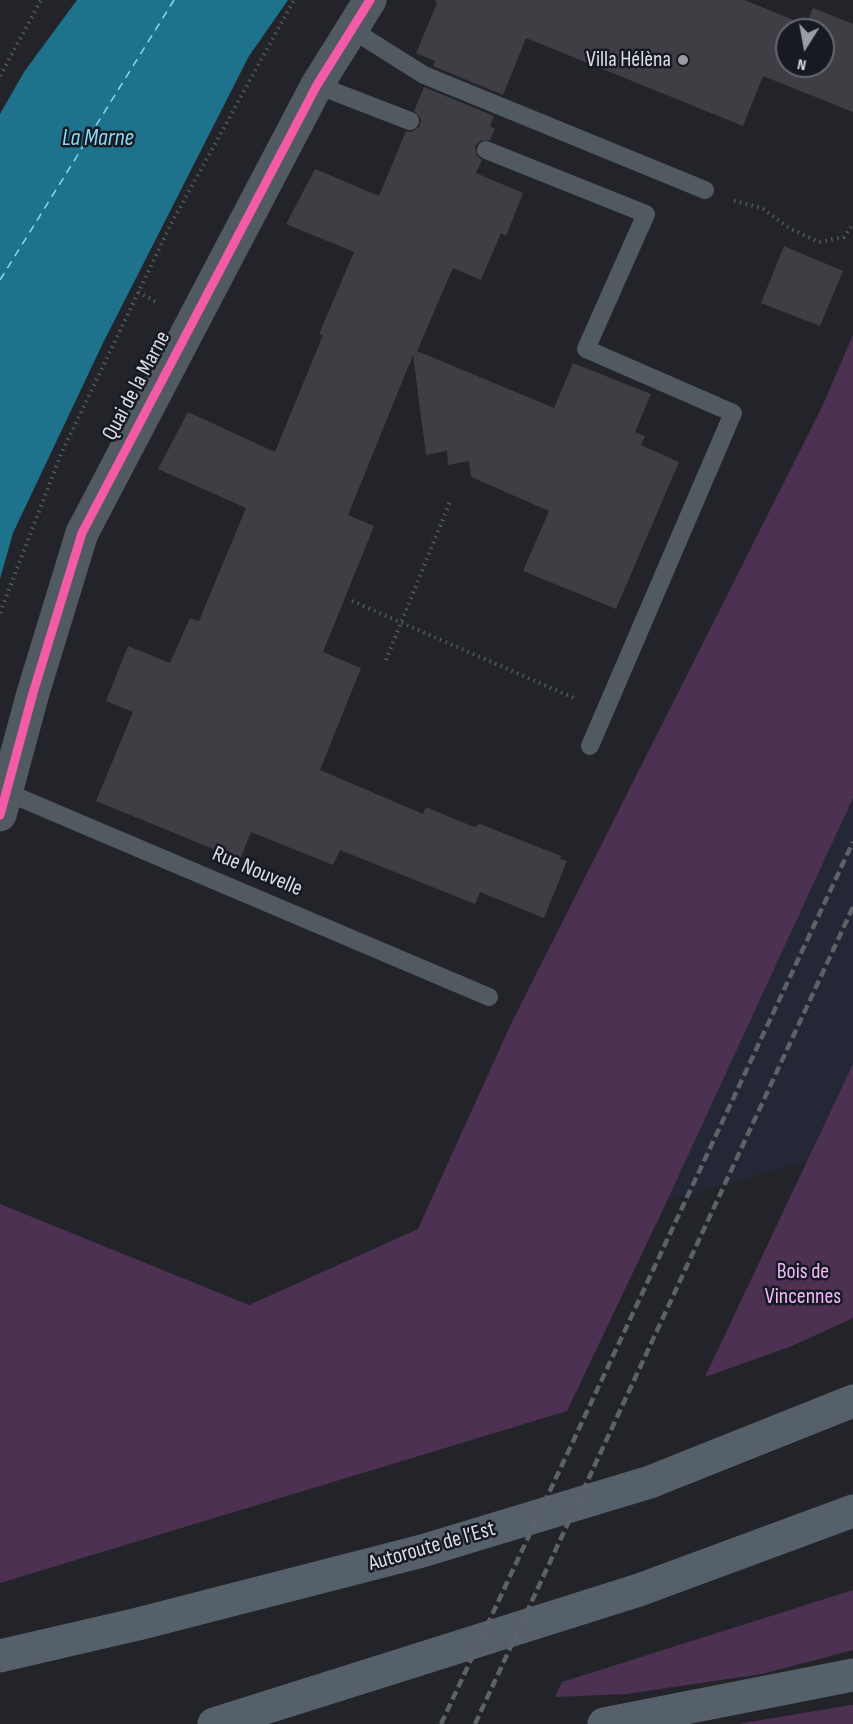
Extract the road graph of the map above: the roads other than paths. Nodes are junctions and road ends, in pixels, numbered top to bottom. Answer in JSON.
{"nodes":[{"id":1,"x":370,"y":0,"type":"edge"},
{"id":2,"x":351,"y":29,"type":"junction"},
{"id":3,"x":317,"y":85,"type":"junction"},
{"id":4,"x":410,"y":121,"type":"dead end"},
{"id":5,"x":486,"y":150,"type":"dead end"},
{"id":6,"x":705,"y":190,"type":"road end"},
{"id":7,"x":590,"y":746,"type":"dead end"},
{"id":8,"x":3,"y":803,"type":"edge"},
{"id":9,"x":489,"y":996,"type":"dead end"},
{"id":10,"x":853,"y":1401,"type":"edge"},
{"id":11,"x":853,"y":1511,"type":"edge"},
{"id":12,"x":0,"y":1656,"type":"edge"},
{"id":13,"x":853,"y":1675,"type":"edge"},
{"id":14,"x":214,"y":1724,"type":"edge"},
{"id":15,"x":604,"y":1724,"type":"edge"}],
"edges":[{"from":1,"to":2,"type":"street","name":"Quai de la Marne"},
{"from":2,"to":3,"type":"street","name":"Quai de la Marne"},
{"from":2,"to":6,"type":"lane"},
{"from":3,"to":4,"type":"lane"},
{"from":3,"to":8,"type":"street","name":"Quai de la Marne"},
{"from":5,"to":7,"type":"lane"},
{"from":8,"to":9,"type":"lane","name":"Rue Nouvelle"},
{"from":10,"to":12,"type":"highway","name":"Autoroute de l’Est"},
{"from":11,"to":14,"type":"highway"},
{"from":13,"to":15,"type":"highway"}]}
